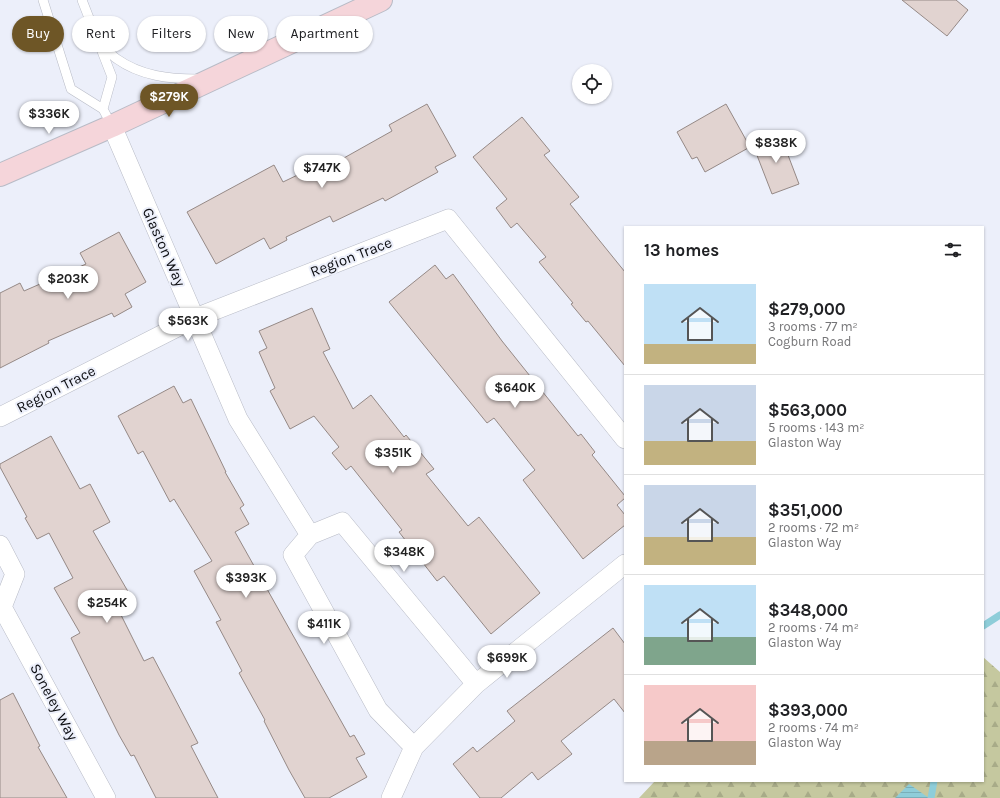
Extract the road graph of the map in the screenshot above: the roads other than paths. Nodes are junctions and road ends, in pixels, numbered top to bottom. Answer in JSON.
{"nodes":[{"id":1,"x":43,"y":0,"type":"edge"},
{"id":2,"x":82,"y":0,"type":"edge"},
{"id":3,"x":381,"y":0,"type":"edge"},
{"id":4,"x":88,"y":16,"type":"edge"},
{"id":5,"x":102,"y":52,"type":"edge"},
{"id":6,"x":110,"y":52,"type":"edge"},
{"id":7,"x":211,"y":79,"type":"junction"},
{"id":8,"x":107,"y":118,"type":"junction"},
{"id":9,"x":0,"y":175,"type":"edge"},
{"id":10,"x":195,"y":318,"type":"junction"},
{"id":11,"x":0,"y":417,"type":"edge"},
{"id":12,"x":624,"y":438,"type":"edge"},
{"id":13,"x":310,"y":535,"type":"junction"},
{"id":14,"x":0,"y":545,"type":"edge"},
{"id":15,"x":624,"y":565,"type":"edge"},
{"id":16,"x":1,"y":606,"type":"edge"},
{"id":17,"x":476,"y":684,"type":"junction"},
{"id":18,"x":414,"y":747,"type":"junction"},
{"id":19,"x":106,"y":798,"type":"edge"},
{"id":20,"x":391,"y":798,"type":"edge"}],
"edges":[{"from":1,"to":8,"type":"lane"},
{"from":2,"to":4,"type":"lane"},
{"from":3,"to":7,"type":"street"},
{"from":5,"to":8,"type":"lane"},
{"from":6,"to":7,"type":"lane"},
{"from":7,"to":8,"type":"street"},
{"from":8,"to":9,"type":"street"},
{"from":8,"to":10,"type":"street","name":"Glaston Way"},
{"from":10,"to":11,"type":"street","name":"Region Trace"},
{"from":10,"to":12,"type":"street","name":"Region Trace"},
{"from":10,"to":13,"type":"street","name":"Glaston Way"},
{"from":13,"to":17,"type":"street"},
{"from":13,"to":18,"type":"street"},
{"from":14,"to":16,"type":"street","name":"Soneley Way"},
{"from":15,"to":17,"type":"street"},
{"from":16,"to":19,"type":"street","name":"Soneley Way"},
{"from":17,"to":18,"type":"street"},
{"from":18,"to":20,"type":"street"}]}
